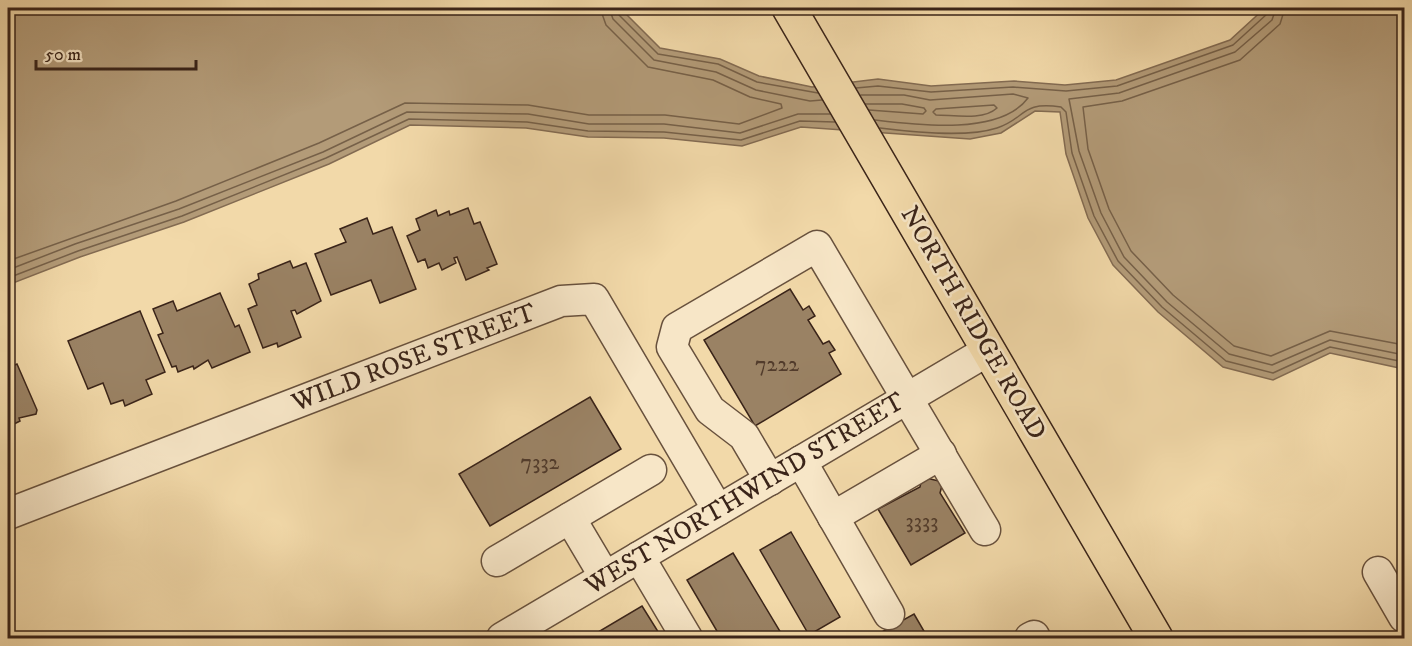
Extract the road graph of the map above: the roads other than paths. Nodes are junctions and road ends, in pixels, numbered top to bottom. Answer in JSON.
{"nodes":[{"id":1,"x":789,"y":8,"type":"edge"},
{"id":2,"x":989,"y":350,"type":"junction"},
{"id":3,"x":908,"y":398,"type":"junction"},
{"id":4,"x":940,"y":454,"type":"junction"},
{"id":5,"x":801,"y":461,"type":"junction"},
{"id":6,"x":651,"y":470,"type":"dead end"},
{"id":7,"x":770,"y":480,"type":"junction"},
{"id":8,"x":718,"y":510,"type":"junction"},
{"id":9,"x":8,"y":514,"type":"edge"},
{"id":10,"x":833,"y":517,"type":"junction"},
{"id":11,"x":570,"y":518,"type":"junction"},
{"id":12,"x":985,"y":530,"type":"dead end"},
{"id":13,"x":639,"y":557,"type":"junction"},
{"id":14,"x":497,"y":561,"type":"dead end"},
{"id":15,"x":1378,"y":572,"type":"dead end"},
{"id":16,"x":605,"y":577,"type":"junction"},
{"id":17,"x":889,"y":614,"type":"dead end"},
{"id":18,"x":1404,"y":617,"type":"edge"},
{"id":19,"x":502,"y":639,"type":"edge"},
{"id":20,"x":687,"y":639,"type":"edge"},
{"id":21,"x":1030,"y":639,"type":"edge"},
{"id":22,"x":1035,"y":639,"type":"edge"},
{"id":23,"x":1156,"y":639,"type":"edge"}],
"edges":[{"from":1,"to":2,"type":"main road","name":"NORTH RIDGE ROAD"},
{"from":2,"to":3,"type":"street","name":"WEST NORTHWIND STREET"},
{"from":2,"to":23,"type":"main road","name":"NORTH RIDGE ROAD"},
{"from":3,"to":4,"type":"street"},
{"from":3,"to":5,"type":"street","name":"WEST NORTHWIND STREET"},
{"from":3,"to":7,"type":"street"},
{"from":4,"to":10,"type":"street"},
{"from":4,"to":12,"type":"street"},
{"from":5,"to":7,"type":"street","name":"WEST NORTHWIND STREET"},
{"from":5,"to":10,"type":"street"},
{"from":6,"to":11,"type":"street"},
{"from":7,"to":8,"type":"street","name":"WEST NORTHWIND STREET"},
{"from":8,"to":9,"type":"street","name":"WILD ROSE STREET"},
{"from":8,"to":13,"type":"street","name":"WEST NORTHWIND STREET"},
{"from":10,"to":17,"type":"street"},
{"from":11,"to":14,"type":"street"},
{"from":11,"to":16,"type":"street"},
{"from":13,"to":16,"type":"street","name":"WEST NORTHWIND STREET"},
{"from":13,"to":20,"type":"street"},
{"from":15,"to":18,"type":"street"},
{"from":16,"to":19,"type":"street","name":"WEST NORTHWIND STREET"},
{"from":21,"to":22,"type":"street"}]}
